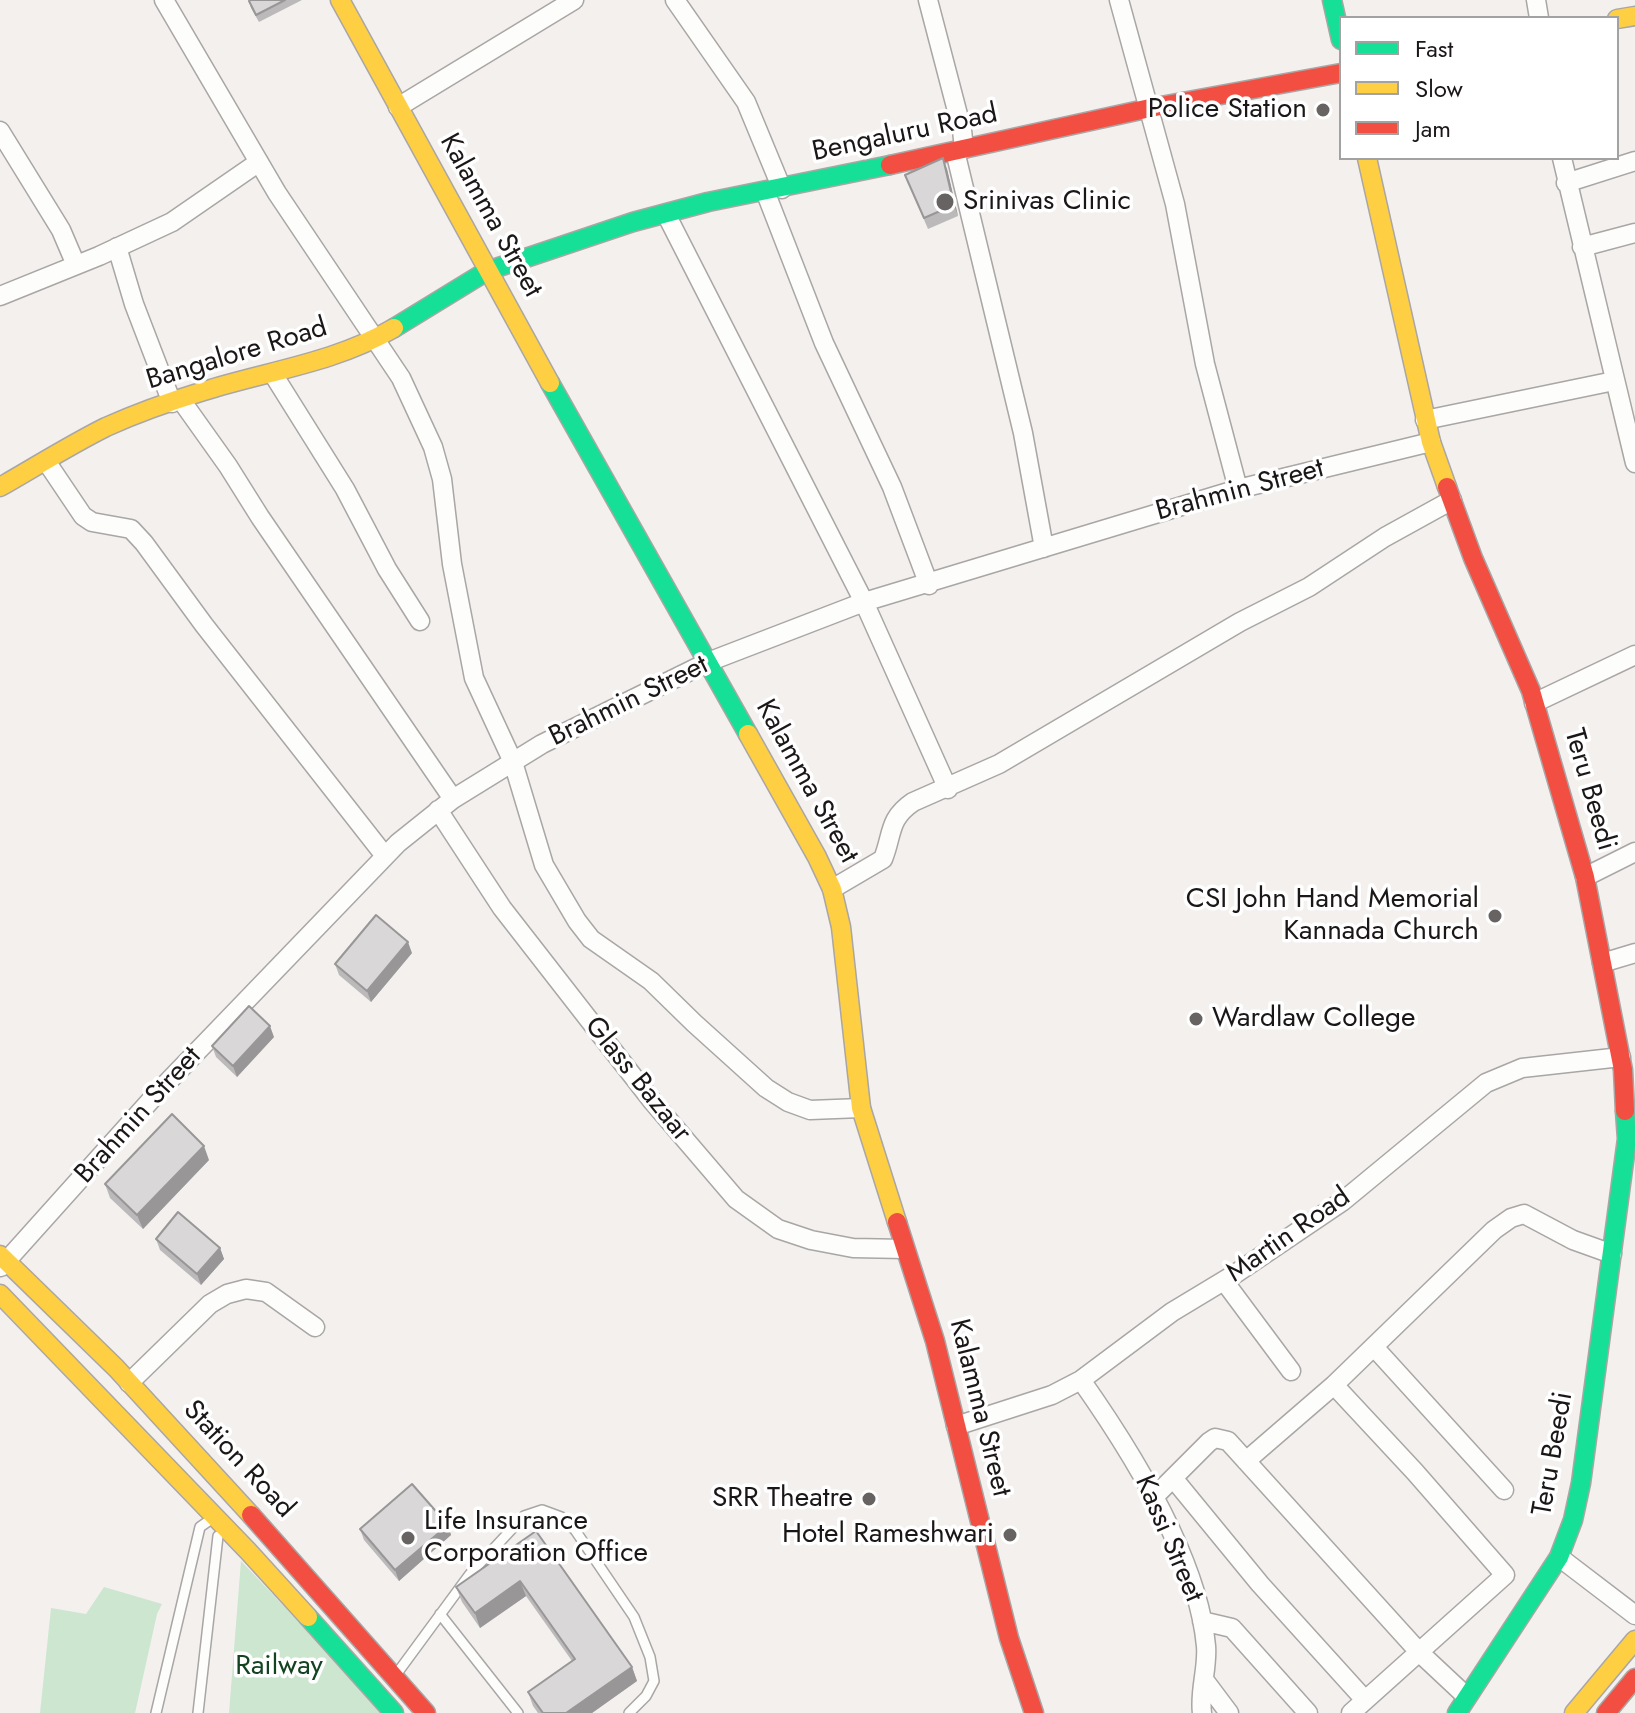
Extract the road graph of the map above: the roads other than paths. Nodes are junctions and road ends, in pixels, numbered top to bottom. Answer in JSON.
{"nodes":[{"id":1,"x":164,"y":0,"type":"edge"},
{"id":2,"x":340,"y":0,"type":"edge"},
{"id":3,"x":675,"y":0,"type":"edge"},
{"id":4,"x":928,"y":0,"type":"edge"},
{"id":5,"x":1119,"y":0,"type":"edge"},
{"id":6,"x":1332,"y":0,"type":"edge"},
{"id":7,"x":565,"y":2,"type":"edge"},
{"id":8,"x":1339,"y":31,"type":"edge"},
{"id":9,"x":1339,"y":73,"type":"edge"},
{"id":10,"x":398,"y":107,"type":"junction"},
{"id":11,"x":1150,"y":108,"type":"junction"},
{"id":12,"x":0,"y":131,"type":"edge"},
{"id":13,"x":960,"y":150,"type":"junction"},
{"id":14,"x":1367,"y":160,"type":"edge"},
{"id":15,"x":1562,"y":160,"type":"edge"},
{"id":16,"x":1635,"y":161,"type":"edge"},
{"id":17,"x":259,"y":162,"type":"junction"},
{"id":18,"x":1566,"y":183,"type":"junction"},
{"id":19,"x":774,"y":190,"type":"junction"},
{"id":20,"x":666,"y":214,"type":"junction"},
{"id":21,"x":1635,"y":233,"type":"edge"},
{"id":22,"x":117,"y":247,"type":"junction"},
{"id":23,"x":1582,"y":247,"type":"junction"},
{"id":24,"x":76,"y":265,"type":"junction"},
{"id":25,"x":487,"y":271,"type":"junction"},
{"id":26,"x":0,"y":296,"type":"edge"},
{"id":27,"x":375,"y":339,"type":"junction"},
{"id":28,"x":273,"y":374,"type":"junction"},
{"id":29,"x":1614,"y":381,"type":"junction"},
{"id":30,"x":176,"y":401,"type":"junction"},
{"id":31,"x":1425,"y":420,"type":"junction"},
{"id":32,"x":1431,"y":442,"type":"junction"},
{"id":33,"x":46,"y":461,"type":"junction"},
{"id":34,"x":1635,"y":463,"type":"edge"},
{"id":35,"x":0,"y":487,"type":"edge"},
{"id":36,"x":1238,"y":489,"type":"junction"},
{"id":37,"x":1452,"y":500,"type":"junction"},
{"id":38,"x":1044,"y":548,"type":"junction"},
{"id":39,"x":929,"y":585,"type":"junction"},
{"id":40,"x":864,"y":602,"type":"junction"},
{"id":41,"x":420,"y":621,"type":"dead end"},
{"id":42,"x":1635,"y":655,"type":"edge"},
{"id":43,"x":708,"y":662,"type":"junction"},
{"id":44,"x":1534,"y":703,"type":"junction"},
{"id":45,"x":513,"y":762,"type":"junction"},
{"id":46,"x":948,"y":789,"type":"junction"},
{"id":47,"x":446,"y":804,"type":"junction"},
{"id":48,"x":1635,"y":852,"type":"edge"},
{"id":49,"x":385,"y":856,"type":"junction"},
{"id":50,"x":1585,"y":877,"type":"junction"},
{"id":51,"x":832,"y":889,"type":"junction"},
{"id":52,"x":1635,"y":953,"type":"edge"},
{"id":53,"x":1602,"y":963,"type":"junction"},
{"id":54,"x":1621,"y":1057,"type":"junction"},
{"id":55,"x":861,"y":1108,"type":"junction"},
{"id":56,"x":905,"y":1249,"type":"junction"},
{"id":57,"x":1612,"y":1254,"type":"junction"},
{"id":58,"x":2,"y":1261,"type":"edge"},
{"id":59,"x":1224,"y":1281,"type":"junction"},
{"id":60,"x":0,"y":1294,"type":"edge"},
{"id":61,"x":315,"y":1327,"type":"dead end"},
{"id":62,"x":1374,"y":1347,"type":"junction"},
{"id":63,"x":1291,"y":1371,"type":"dead end"},
{"id":64,"x":1081,"y":1380,"type":"junction"},
{"id":65,"x":129,"y":1383,"type":"junction"},
{"id":66,"x":1334,"y":1385,"type":"junction"},
{"id":67,"x":956,"y":1426,"type":"junction"},
{"id":68,"x":1246,"y":1461,"type":"junction"},
{"id":69,"x":1173,"y":1478,"type":"junction"},
{"id":70,"x":1504,"y":1490,"type":"dead end"},
{"id":71,"x":230,"y":1491,"type":"junction"},
{"id":72,"x":1155,"y":1496,"type":"junction"},
{"id":73,"x":215,"y":1517,"type":"junction"},
{"id":74,"x":1559,"y":1557,"type":"junction"},
{"id":75,"x":1505,"y":1575,"type":"junction"},
{"id":76,"x":1533,"y":1602,"type":"junction"},
{"id":77,"x":440,"y":1614,"type":"junction"},
{"id":78,"x":1635,"y":1615,"type":"edge"},
{"id":79,"x":1202,"y":1621,"type":"junction"},
{"id":80,"x":1635,"y":1640,"type":"edge"},
{"id":81,"x":1420,"y":1653,"type":"junction"},
{"id":82,"x":395,"y":1677,"type":"junction"},
{"id":83,"x":1635,"y":1678,"type":"edge"},
{"id":84,"x":1205,"y":1681,"type":"junction"},
{"id":85,"x":1462,"y":1705,"type":"edge"},
{"id":86,"x":1358,"y":1707,"type":"edge"},
{"id":87,"x":156,"y":1713,"type":"edge"},
{"id":88,"x":198,"y":1713,"type":"edge"},
{"id":89,"x":394,"y":1713,"type":"edge"},
{"id":90,"x":426,"y":1713,"type":"edge"},
{"id":91,"x":518,"y":1713,"type":"edge"},
{"id":92,"x":629,"y":1713,"type":"edge"},
{"id":93,"x":1034,"y":1713,"type":"edge"},
{"id":94,"x":1202,"y":1713,"type":"edge"},
{"id":95,"x":1229,"y":1713,"type":"edge"},
{"id":96,"x":1308,"y":1713,"type":"edge"},
{"id":97,"x":1574,"y":1713,"type":"edge"},
{"id":98,"x":1606,"y":1713,"type":"edge"}],
"edges":[{"from":1,"to":17,"type":"street"},
{"from":2,"to":10,"type":"main road","name":"Kalamma Street"},
{"from":3,"to":19,"type":"street"},
{"from":4,"to":13,"type":"street"},
{"from":5,"to":11,"type":"street"},
{"from":6,"to":8,"type":"main road"},
{"from":7,"to":10,"type":"street"},
{"from":9,"to":11,"type":"main road","name":"Bengaluru Road"},
{"from":10,"to":25,"type":"main road","name":"Kalamma Street"},
{"from":11,"to":13,"type":"main road","name":"Bengaluru Road"},
{"from":11,"to":36,"type":"street"},
{"from":12,"to":24,"type":"street"},
{"from":13,"to":19,"type":"main road","name":"Bengaluru Road"},
{"from":13,"to":38,"type":"street"},
{"from":14,"to":31,"type":"main road","name":"Teru Beedi"},
{"from":15,"to":18,"type":"street"},
{"from":16,"to":18,"type":"street"},
{"from":17,"to":22,"type":"street"},
{"from":17,"to":27,"type":"street"},
{"from":18,"to":23,"type":"street"},
{"from":19,"to":20,"type":"main road","name":"Bengaluru Road"},
{"from":19,"to":39,"type":"street"},
{"from":20,"to":25,"type":"main road","name":"Bengaluru Road"},
{"from":20,"to":40,"type":"street"},
{"from":21,"to":23,"type":"street"},
{"from":22,"to":24,"type":"street"},
{"from":22,"to":30,"type":"street","name":"Glass Bazaar"},
{"from":23,"to":29,"type":"street"},
{"from":24,"to":26,"type":"street"},
{"from":25,"to":27,"type":"main road","name":"Bangalore Road"},
{"from":25,"to":43,"type":"main road","name":"Kalamma Street"},
{"from":27,"to":28,"type":"main road","name":"Bangalore Road"},
{"from":27,"to":45,"type":"street"},
{"from":28,"to":30,"type":"main road","name":"Bangalore Road"},
{"from":28,"to":41,"type":"street"},
{"from":29,"to":31,"type":"street"},
{"from":29,"to":34,"type":"street"},
{"from":30,"to":33,"type":"main road","name":"Bangalore Road"},
{"from":30,"to":47,"type":"street","name":"Glass Bazaar"},
{"from":31,"to":32,"type":"main road","name":"Teru Beedi"},
{"from":32,"to":36,"type":"street","name":"Brahmin Street"},
{"from":32,"to":37,"type":"main road","name":"Teru Beedi"},
{"from":33,"to":35,"type":"main road","name":"Bangalore Road"},
{"from":33,"to":49,"type":"street"},
{"from":36,"to":38,"type":"street","name":"Brahmin Street"},
{"from":37,"to":44,"type":"main road","name":"Teru Beedi"},
{"from":37,"to":46,"type":"street"},
{"from":38,"to":39,"type":"street","name":"Brahmin Street"},
{"from":39,"to":40,"type":"street","name":"Brahmin Street"},
{"from":40,"to":43,"type":"street","name":"Brahmin Street"},
{"from":40,"to":46,"type":"street"},
{"from":42,"to":44,"type":"street"},
{"from":43,"to":45,"type":"street","name":"Brahmin Street"},
{"from":43,"to":51,"type":"main road","name":"Kalamma Street"},
{"from":44,"to":50,"type":"main road","name":"Teru Beedi"},
{"from":45,"to":47,"type":"street","name":"Brahmin Street"},
{"from":45,"to":55,"type":"street"},
{"from":46,"to":51,"type":"street"},
{"from":47,"to":49,"type":"street","name":"Brahmin Street"},
{"from":47,"to":56,"type":"street","name":"Glass Bazaar"},
{"from":48,"to":50,"type":"street"},
{"from":49,"to":58,"type":"street","name":"Brahmin Street"},
{"from":50,"to":53,"type":"main road","name":"Teru Beedi"},
{"from":51,"to":55,"type":"main road","name":"Kalamma Street"},
{"from":52,"to":53,"type":"street"},
{"from":53,"to":54,"type":"main road","name":"Teru Beedi"},
{"from":54,"to":57,"type":"main road","name":"Teru Beedi"},
{"from":54,"to":59,"type":"street","name":"Martin Road"},
{"from":55,"to":56,"type":"main road","name":"Kalamma Street"},
{"from":56,"to":67,"type":"main road","name":"Kalamma Street"},
{"from":57,"to":62,"type":"street"},
{"from":57,"to":74,"type":"main road","name":"Teru Beedi"},
{"from":58,"to":65,"type":"main road","name":"Station Road"},
{"from":59,"to":63,"type":"street"},
{"from":59,"to":64,"type":"street","name":"Martin Road"},
{"from":60,"to":73,"type":"main road","name":"Station Road"},
{"from":61,"to":65,"type":"street"},
{"from":62,"to":66,"type":"street"},
{"from":62,"to":70,"type":"street"},
{"from":64,"to":67,"type":"street","name":"Martin Road"},
{"from":64,"to":72,"type":"street","name":"Kassi Street"},
{"from":65,"to":71,"type":"main road","name":"Station Road"},
{"from":66,"to":68,"type":"street"},
{"from":66,"to":75,"type":"street"},
{"from":67,"to":93,"type":"main road","name":"Kalamma Street"},
{"from":68,"to":69,"type":"street"},
{"from":68,"to":81,"type":"street"},
{"from":69,"to":72,"type":"street"},
{"from":69,"to":86,"type":"street"},
{"from":71,"to":73,"type":"lane"},
{"from":71,"to":82,"type":"main road","name":"Station Road"},
{"from":72,"to":79,"type":"street","name":"Kassi Street"},
{"from":73,"to":87,"type":"lane"},
{"from":73,"to":88,"type":"lane"},
{"from":73,"to":89,"type":"main road","name":"Station Road"},
{"from":74,"to":76,"type":"main road","name":"Teru Beedi"},
{"from":74,"to":78,"type":"street"},
{"from":75,"to":76,"type":"street"},
{"from":75,"to":81,"type":"street"},
{"from":76,"to":85,"type":"main road","name":"Teru Beedi"},
{"from":77,"to":82,"type":"lane"},
{"from":77,"to":91,"type":"lane"},
{"from":77,"to":92,"type":"lane"},
{"from":79,"to":84,"type":"street","name":"Kassi Street"},
{"from":79,"to":96,"type":"street"},
{"from":80,"to":97,"type":"main road"},
{"from":81,"to":85,"type":"street"},
{"from":81,"to":86,"type":"street"},
{"from":82,"to":90,"type":"main road","name":"Station Road"},
{"from":83,"to":98,"type":"main road"},
{"from":84,"to":94,"type":"street","name":"Kassi Street"},
{"from":84,"to":95,"type":"street"}]}
